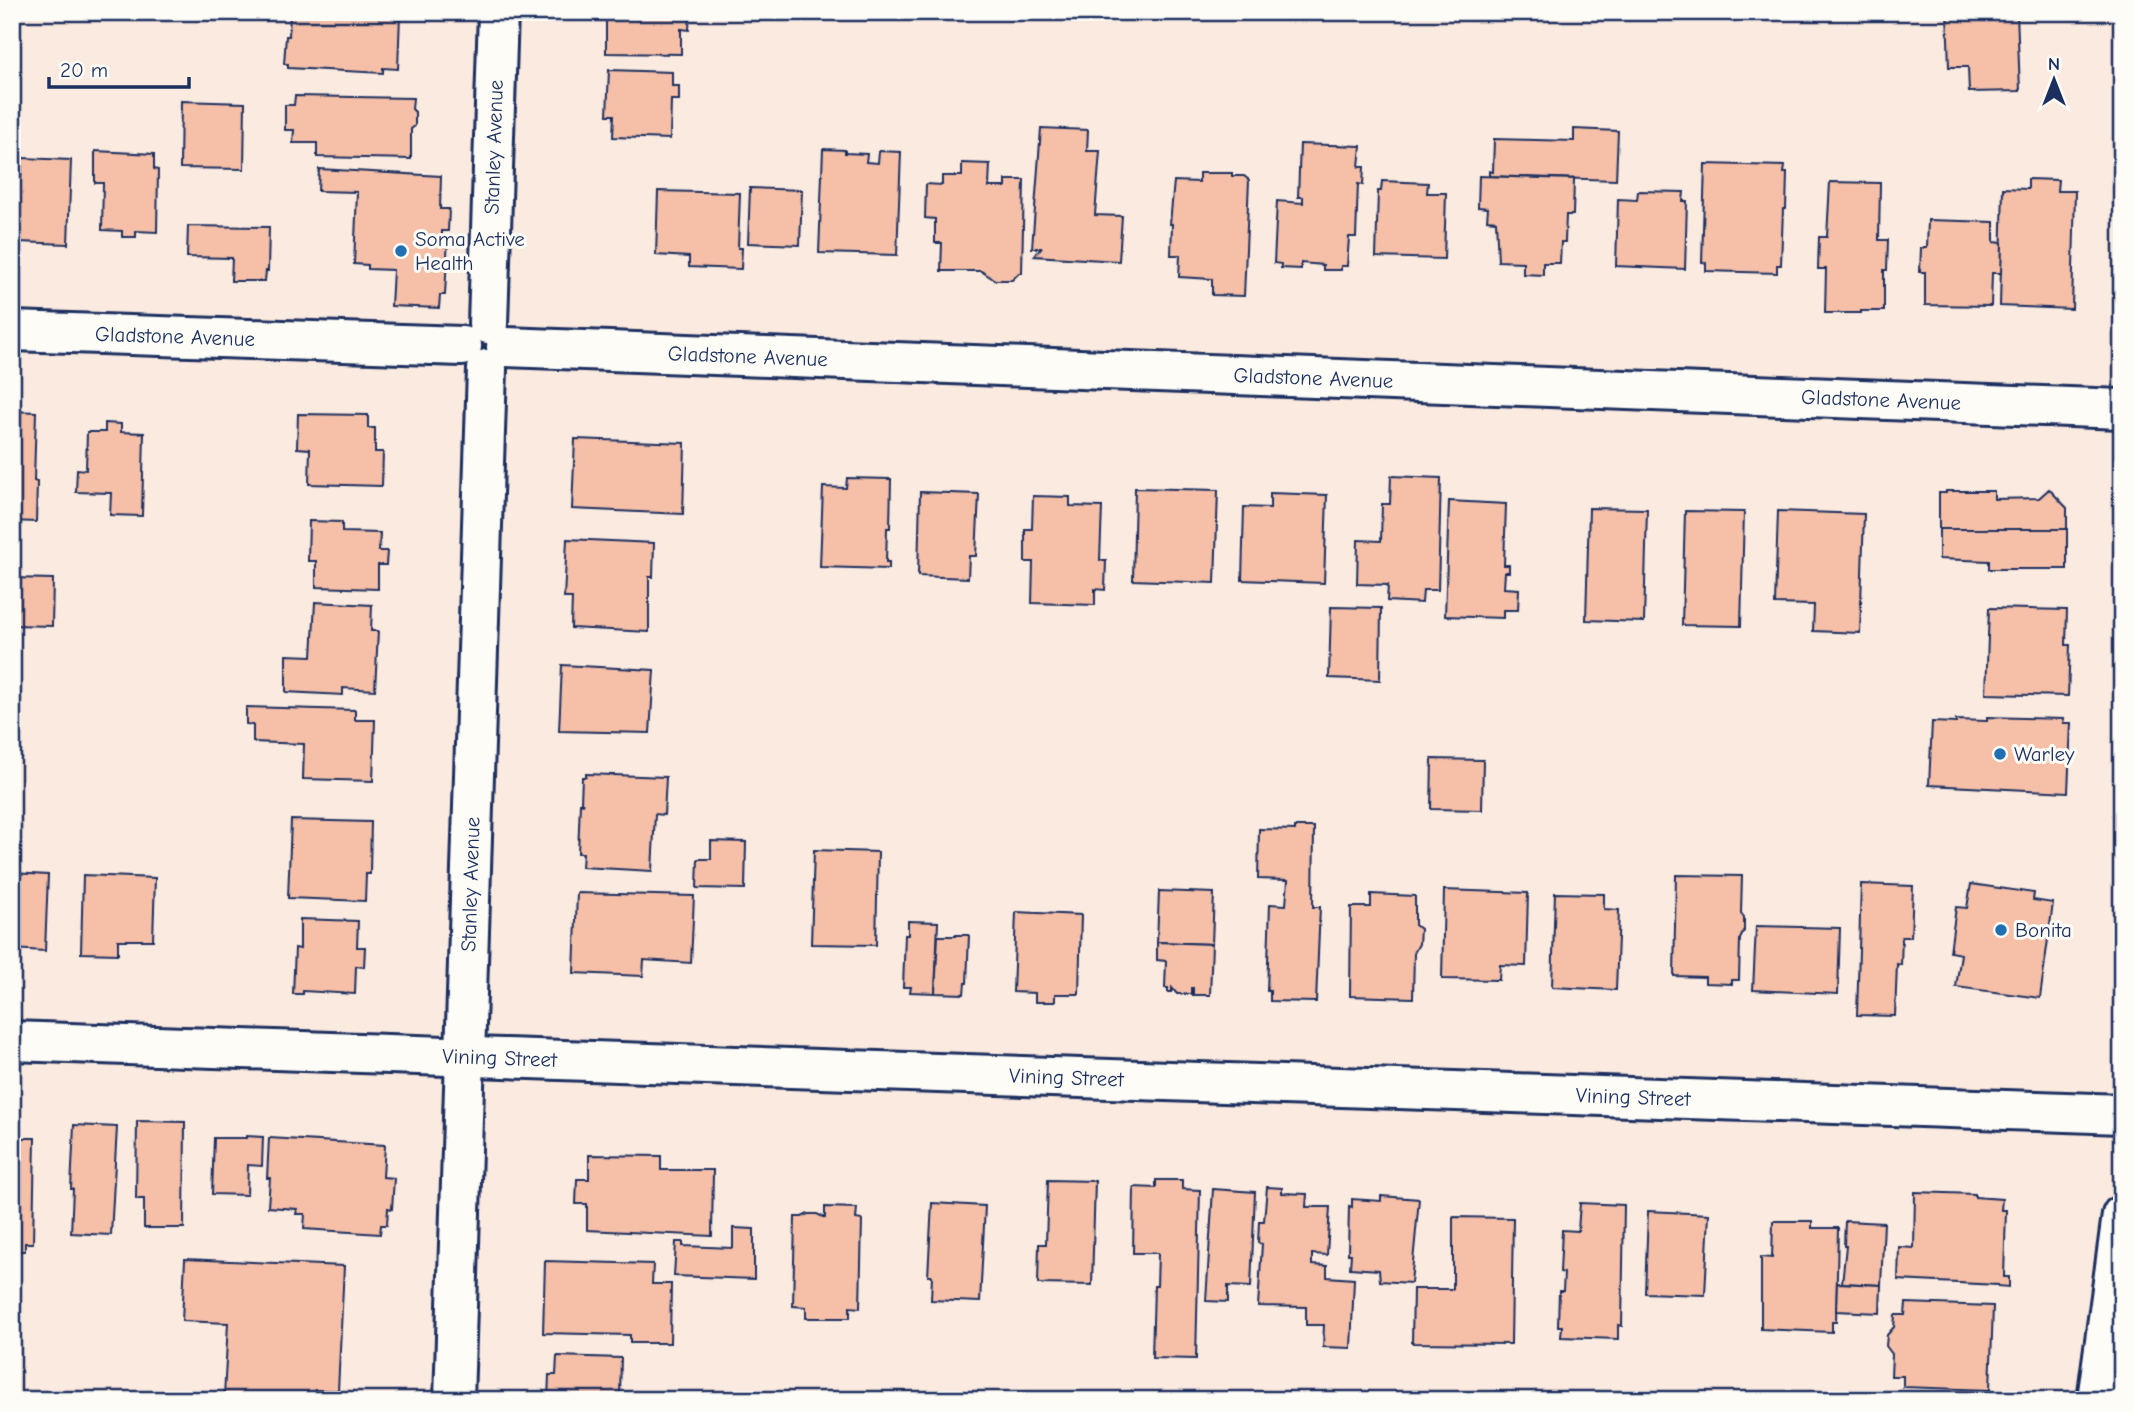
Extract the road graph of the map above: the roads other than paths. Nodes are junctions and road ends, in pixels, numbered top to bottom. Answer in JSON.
{"nodes":[{"id":1,"x":498,"y":12,"type":"edge"},
{"id":2,"x":12,"y":331,"type":"edge"},
{"id":3,"x":486,"y":347,"type":"junction"},
{"id":4,"x":2122,"y":409,"type":"edge"},
{"id":5,"x":12,"y":1041,"type":"edge"},
{"id":6,"x":465,"y":1056,"type":"junction"},
{"id":7,"x":2122,"y":1114,"type":"edge"},
{"id":8,"x":2122,"y":1215,"type":"edge"},
{"id":9,"x":454,"y":1400,"type":"edge"},
{"id":10,"x":2097,"y":1400,"type":"edge"}],
"edges":[{"from":1,"to":3,"type":"street","name":"Stanley Avenue"},
{"from":2,"to":3,"type":"street","name":"Gladstone Avenue"},
{"from":3,"to":4,"type":"street","name":"Gladstone Avenue"},
{"from":3,"to":6,"type":"street","name":"Stanley Avenue"},
{"from":5,"to":6,"type":"street","name":"Vining Street"},
{"from":6,"to":7,"type":"street","name":"Vining Street"},
{"from":6,"to":9,"type":"street","name":"Stanley Avenue"},
{"from":8,"to":10,"type":"street"}]}
